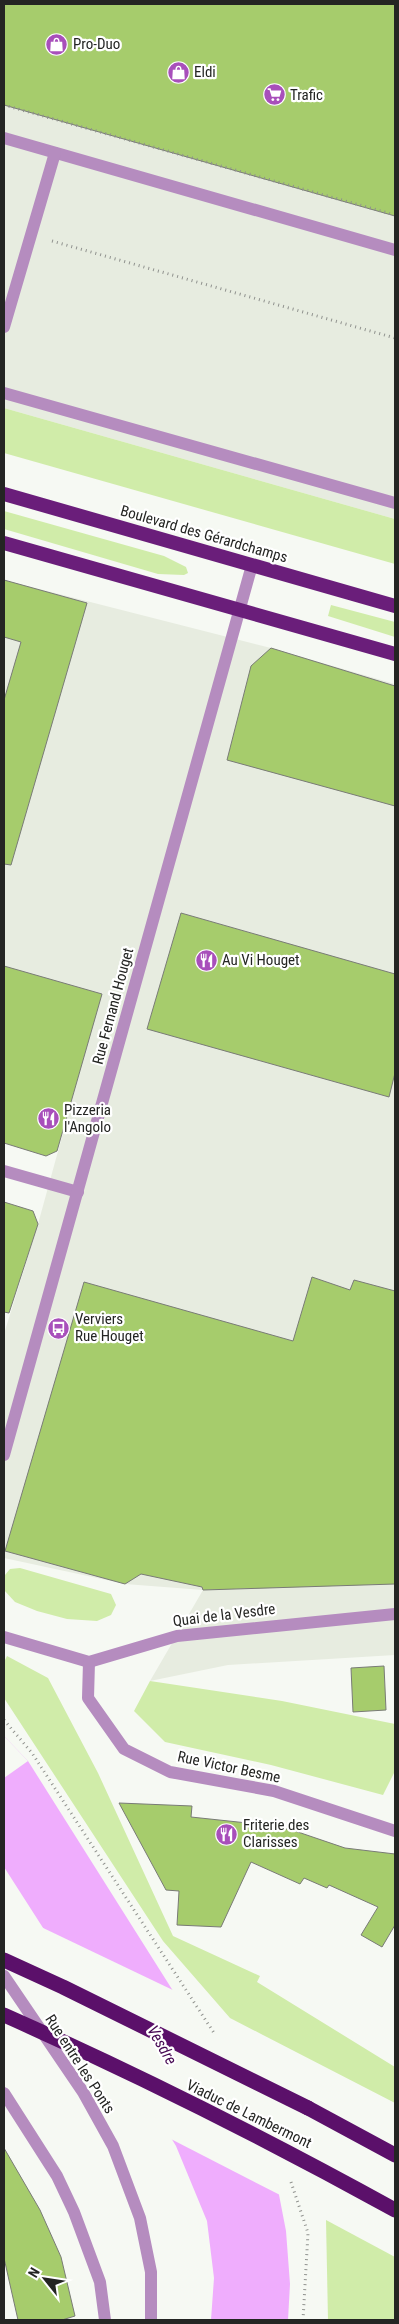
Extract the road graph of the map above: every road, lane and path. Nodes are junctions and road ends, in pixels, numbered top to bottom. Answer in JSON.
{"nodes":[{"id":1,"x":4,"y":105,"type":"edge"},
{"id":2,"x":65,"y":123,"type":"junction"},
{"id":3,"x":64,"y":130,"type":"dead end"},
{"id":4,"x":4,"y":138,"type":"edge"},
{"id":5,"x":140,"y":144,"type":"junction"},
{"id":6,"x":139,"y":151,"type":"dead end"},
{"id":7,"x":55,"y":153,"type":"junction"},
{"id":8,"x":218,"y":165,"type":"junction"},
{"id":9,"x":215,"y":173,"type":"dead end"},
{"id":10,"x":291,"y":186,"type":"junction"},
{"id":11,"x":289,"y":194,"type":"dead end"},
{"id":12,"x":365,"y":207,"type":"junction"},
{"id":13,"x":363,"y":214,"type":"dead end"},
{"id":14,"x":395,"y":215,"type":"edge"},
{"id":15,"x":30,"y":235,"type":"junction"},
{"id":16,"x":395,"y":250,"type":"edge"},
{"id":17,"x":7,"y":301,"type":"edge"},
{"id":18,"x":4,"y":327,"type":"edge"},
{"id":19,"x":395,"y":338,"type":"edge"},
{"id":20,"x":4,"y":393,"type":"edge"},
{"id":21,"x":4,"y":494,"type":"edge"},
{"id":22,"x":395,"y":504,"type":"edge"},
{"id":23,"x":4,"y":543,"type":"edge"},
{"id":24,"x":252,"y":565,"type":"junction"},
{"id":25,"x":395,"y":606,"type":"edge"},
{"id":26,"x":239,"y":610,"type":"junction"},
{"id":27,"x":395,"y":654,"type":"edge"},
{"id":28,"x":4,"y":1171,"type":"edge"},
{"id":29,"x":78,"y":1192,"type":"junction"},
{"id":30,"x":4,"y":1454,"type":"edge"},
{"id":31,"x":395,"y":1614,"type":"edge"},
{"id":32,"x":4,"y":1637,"type":"edge"},
{"id":33,"x":89,"y":1662,"type":"junction"},
{"id":34,"x":4,"y":1720,"type":"edge"},
{"id":35,"x":395,"y":1831,"type":"edge"},
{"id":36,"x":148,"y":1930,"type":"dead end"},
{"id":37,"x":4,"y":1960,"type":"edge"},
{"id":38,"x":4,"y":1976,"type":"edge"},
{"id":39,"x":4,"y":2015,"type":"edge"},
{"id":40,"x":4,"y":2093,"type":"edge"},
{"id":41,"x":395,"y":2155,"type":"edge"},
{"id":42,"x":395,"y":2210,"type":"edge"},
{"id":43,"x":308,"y":2233,"type":"dead end"},
{"id":44,"x":105,"y":2320,"type":"edge"},
{"id":45,"x":151,"y":2320,"type":"edge"},
{"id":46,"x":303,"y":2320,"type":"edge"}],
"edges":[{"from":1,"to":2,"type":"path"},
{"from":2,"to":3,"type":"path"},
{"from":2,"to":5,"type":"path"},
{"from":4,"to":7,"type":"street"},
{"from":5,"to":6,"type":"path"},
{"from":5,"to":8,"type":"path"},
{"from":7,"to":15,"type":"street"},
{"from":7,"to":16,"type":"street"},
{"from":8,"to":9,"type":"path"},
{"from":8,"to":10,"type":"path"},
{"from":10,"to":11,"type":"path"},
{"from":10,"to":12,"type":"path"},
{"from":12,"to":13,"type":"path"},
{"from":12,"to":14,"type":"path"},
{"from":15,"to":17,"type":"street"},
{"from":15,"to":19,"type":"path"},
{"from":17,"to":18,"type":"street"},
{"from":20,"to":22,"type":"street"},
{"from":21,"to":24,"type":"highway","name":"Boulevard des Gérardchamps"},
{"from":23,"to":26,"type":"highway"},
{"from":24,"to":25,"type":"highway","name":"Boulevard des Gérardchamps"},
{"from":24,"to":26,"type":"street","name":"Rue Fernand Houget"},
{"from":26,"to":27,"type":"highway"},
{"from":26,"to":29,"type":"street","name":"Rue Fernand Houget"},
{"from":28,"to":29,"type":"street"},
{"from":29,"to":30,"type":"street","name":"Rue Fernand Houget"},
{"from":31,"to":33,"type":"street","name":"Quai de la Vesdre"},
{"from":32,"to":33,"type":"street"},
{"from":33,"to":35,"type":"street","name":"Rue Victor Besme"},
{"from":34,"to":36,"type":"path"},
{"from":37,"to":41,"type":"highway","name":"Viaduc de Lambermont","bridge":true},
{"from":38,"to":45,"type":"street","name":"Rue entre les Ponts"},
{"from":39,"to":42,"type":"highway","name":"Viaduc de Lambermont","bridge":true},
{"from":40,"to":44,"type":"street"},
{"from":43,"to":46,"type":"path"}]}
